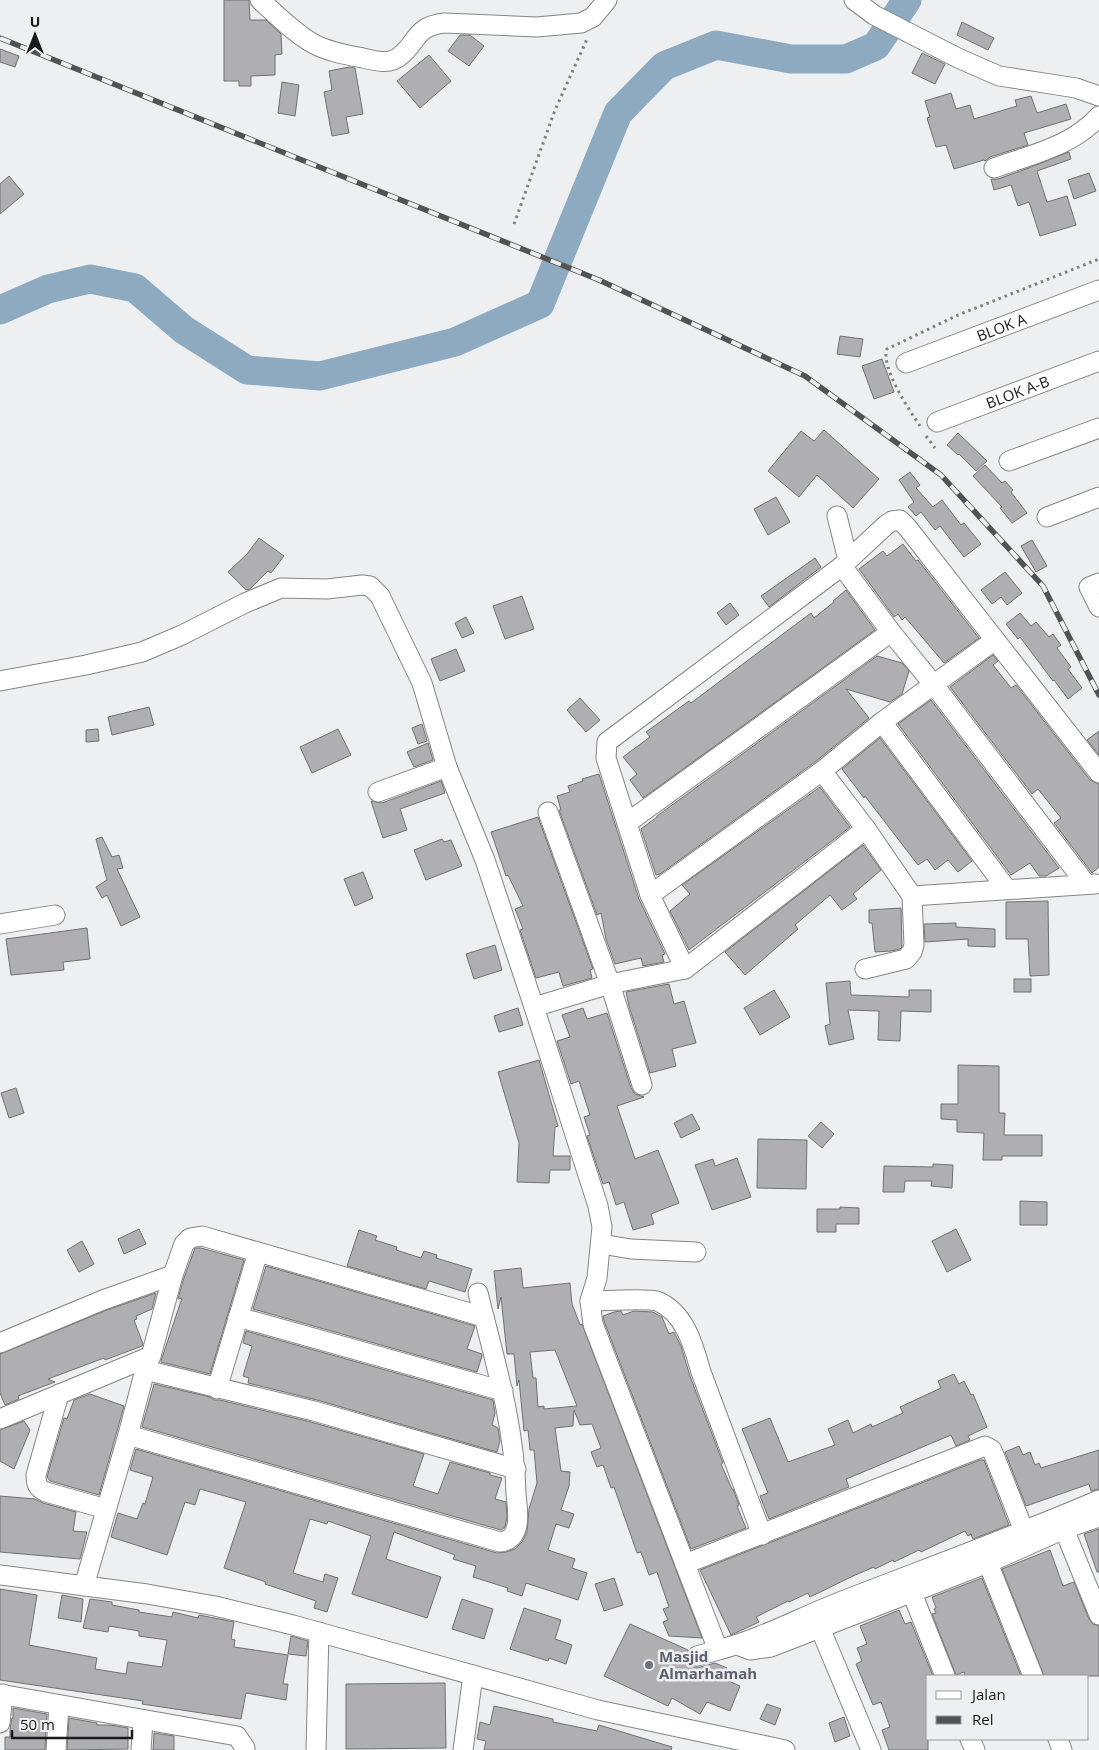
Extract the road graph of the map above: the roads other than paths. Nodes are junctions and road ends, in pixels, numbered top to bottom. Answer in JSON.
{"nodes":[{"id":1,"x":260,"y":0,"type":"edge"},
{"id":2,"x":607,"y":0,"type":"edge"},
{"id":3,"x":854,"y":0,"type":"edge"},
{"id":4,"x":1099,"y":96,"type":"edge"},
{"id":5,"x":1099,"y":116,"type":"edge"},
{"id":6,"x":994,"y":168,"type":"dead end"},
{"id":7,"x":1099,"y":290,"type":"edge"},
{"id":8,"x":1099,"y":361,"type":"edge"},
{"id":9,"x":906,"y":364,"type":"dead end"},
{"id":10,"x":937,"y":422,"type":"dead end"},
{"id":11,"x":1099,"y":428,"type":"edge"},
{"id":12,"x":1009,"y":461,"type":"dead end"},
{"id":13,"x":1099,"y":497,"type":"edge"},
{"id":14,"x":837,"y":516,"type":"dead end"},
{"id":15,"x":1046,"y":516,"type":"dead end"},
{"id":16,"x":845,"y":563,"type":"junction"},
{"id":17,"x":1094,"y":585,"type":"edge"},
{"id":18,"x":1099,"y":607,"type":"edge"},
{"id":19,"x":891,"y":632,"type":"junction"},
{"id":20,"x":995,"y":640,"type":"junction"},
{"id":21,"x":0,"y":681,"type":"edge"},
{"id":22,"x":934,"y":685,"type":"junction"},
{"id":23,"x":882,"y":722,"type":"junction"},
{"id":24,"x":447,"y":767,"type":"junction"},
{"id":25,"x":822,"y":771,"type":"junction"},
{"id":26,"x":1099,"y":773,"type":"edge"},
{"id":27,"x":378,"y":792,"type":"dead end"},
{"id":28,"x":548,"y":812,"type":"dead end"},
{"id":29,"x":627,"y":823,"type":"junction"},
{"id":30,"x":866,"y":829,"type":"junction"},
{"id":31,"x":1092,"y":884,"type":"edge"},
{"id":32,"x":1006,"y":888,"type":"junction"},
{"id":33,"x":650,"y":895,"type":"junction"},
{"id":34,"x":912,"y":896,"type":"junction"},
{"id":35,"x":55,"y":915,"type":"dead end"},
{"id":36,"x":0,"y":924,"type":"edge"},
{"id":37,"x":865,"y":968,"type":"dead end"},
{"id":38,"x":685,"y":969,"type":"junction"},
{"id":39,"x":610,"y":984,"type":"junction"},
{"id":40,"x":534,"y":1007,"type":"junction"},
{"id":41,"x":642,"y":1085,"type":"dead end"},
{"id":42,"x":601,"y":1244,"type":"junction"},
{"id":43,"x":258,"y":1252,"type":"junction"},
{"id":44,"x":696,"y":1252,"type":"dead end"},
{"id":45,"x":173,"y":1275,"type":"junction"},
{"id":46,"x":478,"y":1293,"type":"dead end"},
{"id":47,"x":590,"y":1301,"type":"junction"},
{"id":48,"x":484,"y":1317,"type":"junction"},
{"id":49,"x":238,"y":1318,"type":"junction"},
{"id":50,"x":0,"y":1343,"type":"edge"},
{"id":51,"x":148,"y":1363,"type":"junction"},
{"id":52,"x":217,"y":1389,"type":"junction"},
{"id":53,"x":503,"y":1391,"type":"junction"},
{"id":54,"x":59,"y":1394,"type":"junction"},
{"id":55,"x":0,"y":1419,"type":"edge"},
{"id":56,"x":128,"y":1435,"type":"junction"},
{"id":57,"x":516,"y":1469,"type":"junction"},
{"id":58,"x":1099,"y":1500,"type":"edge"},
{"id":59,"x":106,"y":1509,"type":"junction"},
{"id":60,"x":1099,"y":1517,"type":"edge"},
{"id":61,"x":1064,"y":1530,"type":"junction"},
{"id":62,"x":1024,"y":1531,"type":"junction"},
{"id":63,"x":762,"y":1535,"type":"junction"},
{"id":64,"x":988,"y":1563,"type":"junction"},
{"id":65,"x":685,"y":1564,"type":"junction"},
{"id":66,"x":0,"y":1575,"type":"edge"},
{"id":67,"x":84,"y":1586,"type":"junction"},
{"id":68,"x":912,"y":1593,"type":"junction"},
{"id":69,"x":1099,"y":1615,"type":"edge"},
{"id":70,"x":820,"y":1628,"type":"junction"},
{"id":71,"x":318,"y":1632,"type":"junction"},
{"id":72,"x":736,"y":1645,"type":"junction"},
{"id":73,"x":718,"y":1650,"type":"junction"},
{"id":74,"x":697,"y":1656,"type":"dead end"},
{"id":75,"x":473,"y":1675,"type":"junction"},
{"id":76,"x":945,"y":1675,"type":"edge"},
{"id":77,"x":1033,"y":1675,"type":"edge"},
{"id":78,"x":1,"y":1694,"type":"edge"},
{"id":79,"x":59,"y":1705,"type":"junction"},
{"id":80,"x":143,"y":1720,"type":"junction"},
{"id":81,"x":0,"y":1723,"type":"edge"},
{"id":82,"x":714,"y":1742,"type":"edge"},
{"id":83,"x":56,"y":1750,"type":"edge"},
{"id":84,"x":141,"y":1750,"type":"edge"},
{"id":85,"x":245,"y":1750,"type":"edge"},
{"id":86,"x":316,"y":1750,"type":"edge"},
{"id":87,"x":463,"y":1750,"type":"edge"},
{"id":88,"x":785,"y":1750,"type":"edge"},
{"id":89,"x":872,"y":1750,"type":"edge"}],
"edges":[{"from":1,"to":2,"type":"street"},
{"from":3,"to":4,"type":"street"},
{"from":5,"to":6,"type":"street"},
{"from":7,"to":9,"type":"street","name":"BLOK A"},
{"from":8,"to":10,"type":"street","name":"BLOK A-B"},
{"from":11,"to":12,"type":"street"},
{"from":13,"to":15,"type":"street"},
{"from":14,"to":16,"type":"street"},
{"from":16,"to":19,"type":"street"},
{"from":16,"to":20,"type":"street"},
{"from":16,"to":29,"type":"street"},
{"from":17,"to":18,"type":"street"},
{"from":19,"to":22,"type":"street"},
{"from":19,"to":29,"type":"street"},
{"from":20,"to":22,"type":"street"},
{"from":20,"to":26,"type":"street"},
{"from":21,"to":24,"type":"street"},
{"from":22,"to":23,"type":"street"},
{"from":22,"to":31,"type":"street"},
{"from":23,"to":25,"type":"street"},
{"from":23,"to":32,"type":"street"},
{"from":24,"to":27,"type":"street"},
{"from":24,"to":40,"type":"street"},
{"from":25,"to":30,"type":"street"},
{"from":25,"to":33,"type":"street"},
{"from":28,"to":39,"type":"street"},
{"from":29,"to":33,"type":"street"},
{"from":30,"to":34,"type":"street"},
{"from":30,"to":38,"type":"street"},
{"from":31,"to":32,"type":"street"},
{"from":32,"to":34,"type":"street"},
{"from":33,"to":38,"type":"street"},
{"from":34,"to":37,"type":"street"},
{"from":35,"to":36,"type":"street"},
{"from":38,"to":39,"type":"street"},
{"from":39,"to":40,"type":"street"},
{"from":39,"to":41,"type":"street"},
{"from":40,"to":42,"type":"street"},
{"from":42,"to":44,"type":"street"},
{"from":42,"to":47,"type":"street"},
{"from":43,"to":45,"type":"street"},
{"from":43,"to":48,"type":"street"},
{"from":43,"to":49,"type":"street"},
{"from":45,"to":50,"type":"street"},
{"from":45,"to":51,"type":"street"},
{"from":46,"to":48,"type":"street"},
{"from":47,"to":63,"type":"street"},
{"from":47,"to":65,"type":"street"},
{"from":48,"to":53,"type":"street"},
{"from":49,"to":52,"type":"street"},
{"from":49,"to":53,"type":"street"},
{"from":51,"to":52,"type":"street"},
{"from":51,"to":54,"type":"street"},
{"from":51,"to":56,"type":"street"},
{"from":52,"to":57,"type":"street"},
{"from":53,"to":57,"type":"street"},
{"from":54,"to":55,"type":"street"},
{"from":54,"to":59,"type":"street"},
{"from":56,"to":57,"type":"street"},
{"from":56,"to":59,"type":"street"},
{"from":58,"to":62,"type":"street"},
{"from":59,"to":67,"type":"street"},
{"from":60,"to":61,"type":"street"},
{"from":61,"to":64,"type":"street"},
{"from":61,"to":69,"type":"street"},
{"from":62,"to":63,"type":"street"},
{"from":62,"to":72,"type":"street"},
{"from":63,"to":65,"type":"street"},
{"from":64,"to":68,"type":"street"},
{"from":64,"to":77,"type":"street"},
{"from":65,"to":73,"type":"street"},
{"from":66,"to":67,"type":"street"},
{"from":67,"to":71,"type":"street"},
{"from":68,"to":70,"type":"street"},
{"from":68,"to":76,"type":"street"},
{"from":70,"to":72,"type":"street"},
{"from":70,"to":89,"type":"street"},
{"from":71,"to":75,"type":"street"},
{"from":71,"to":86,"type":"street"},
{"from":72,"to":73,"type":"street"},
{"from":73,"to":74,"type":"street"},
{"from":75,"to":82,"type":"street"},
{"from":75,"to":87,"type":"street"},
{"from":78,"to":79,"type":"street"},
{"from":78,"to":81,"type":"street"},
{"from":79,"to":80,"type":"street"},
{"from":79,"to":83,"type":"street"},
{"from":80,"to":84,"type":"street"},
{"from":80,"to":85,"type":"street"},
{"from":82,"to":88,"type":"street"}]}
